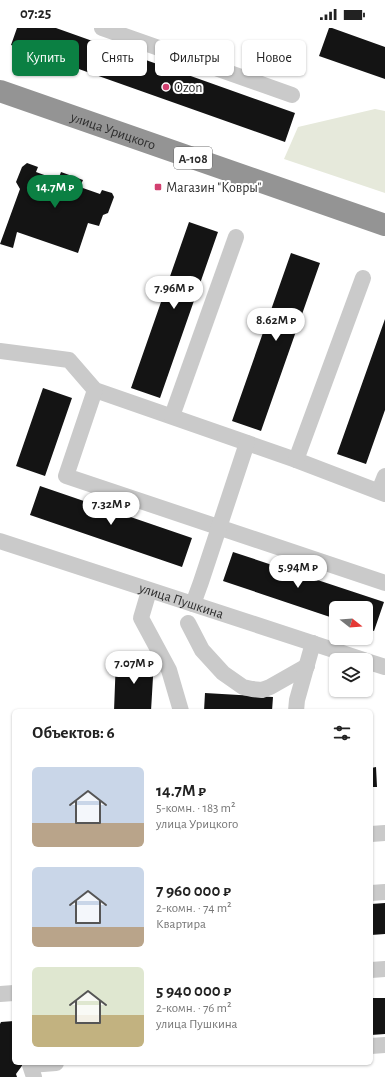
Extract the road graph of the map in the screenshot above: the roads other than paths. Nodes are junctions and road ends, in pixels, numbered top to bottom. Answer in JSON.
{"nodes":[{"id":1,"x":102,"y":28,"type":"edge"},
{"id":2,"x":0,"y":91,"type":"edge"},
{"id":3,"x":292,"y":95,"type":"dead end"},
{"id":4,"x":385,"y":225,"type":"edge"},
{"id":5,"x":236,"y":237,"type":"dead end"},
{"id":6,"x":363,"y":278,"type":"dead end"},
{"id":7,"x":0,"y":351,"type":"edge"},
{"id":8,"x":95,"y":390,"type":"junction"},
{"id":9,"x":172,"y":416,"type":"junction"},
{"id":10,"x":247,"y":443,"type":"junction"},
{"id":11,"x":296,"y":460,"type":"junction"},
{"id":12,"x":385,"y":476,"type":"edge"},
{"id":13,"x":382,"y":493,"type":"edge"},
{"id":14,"x":219,"y":527,"type":"junction"},
{"id":15,"x":0,"y":541,"type":"edge"},
{"id":16,"x":385,"y":583,"type":"edge"},
{"id":17,"x":149,"y":591,"type":"junction"},
{"id":18,"x":193,"y":604,"type":"junction"},
{"id":19,"x":188,"y":624,"type":"dead end"},
{"id":20,"x":313,"y":643,"type":"junction"},
{"id":21,"x":344,"y":653,"type":"edge"},
{"id":22,"x":373,"y":663,"type":"edge"},
{"id":23,"x":307,"y":666,"type":"junction"},
{"id":24,"x":385,"y":667,"type":"edge"},
{"id":25,"x":180,"y":709,"type":"edge"},
{"id":26,"x":296,"y":709,"type":"edge"},
{"id":27,"x":385,"y":833,"type":"edge"},
{"id":28,"x":373,"y":834,"type":"edge"},
{"id":29,"x":385,"y":892,"type":"edge"},
{"id":30,"x":373,"y":893,"type":"edge"},
{"id":31,"x":385,"y":969,"type":"edge"},
{"id":32,"x":373,"y":970,"type":"edge"},
{"id":33,"x":385,"y":1045,"type":"edge"},
{"id":34,"x":373,"y":1046,"type":"edge"},
{"id":35,"x":39,"y":1065,"type":"edge"},
{"id":36,"x":34,"y":1077,"type":"edge"}],
"edges":[{"from":1,"to":3,"type":"street"},
{"from":2,"to":4,"type":"highway","name":"улица Урицкого","number":"А-108"},
{"from":5,"to":9,"type":"street"},
{"from":6,"to":11,"type":"street"},
{"from":7,"to":8,"type":"street"},
{"from":8,"to":9,"type":"street"},
{"from":8,"to":14,"type":"street"},
{"from":9,"to":10,"type":"street"},
{"from":10,"to":11,"type":"street"},
{"from":10,"to":14,"type":"street"},
{"from":11,"to":13,"type":"street"},
{"from":12,"to":13,"type":"street"},
{"from":14,"to":16,"type":"street"},
{"from":14,"to":18,"type":"street"},
{"from":15,"to":17,"type":"street","name":"улица Пушкина"},
{"from":17,"to":18,"type":"street","name":"улица Пушкина"},
{"from":17,"to":25,"type":"street"},
{"from":18,"to":20,"type":"street","name":"улица Пушкина"},
{"from":19,"to":23,"type":"street"},
{"from":20,"to":21,"type":"street","name":"улица Пушкина"},
{"from":20,"to":23,"type":"street"},
{"from":22,"to":24,"type":"street","name":"улица Пушкина"},
{"from":23,"to":26,"type":"street"},
{"from":27,"to":28,"type":"street"},
{"from":29,"to":30,"type":"street"},
{"from":31,"to":32,"type":"street"},
{"from":33,"to":34,"type":"street"},
{"from":35,"to":36,"type":"street"}]}
